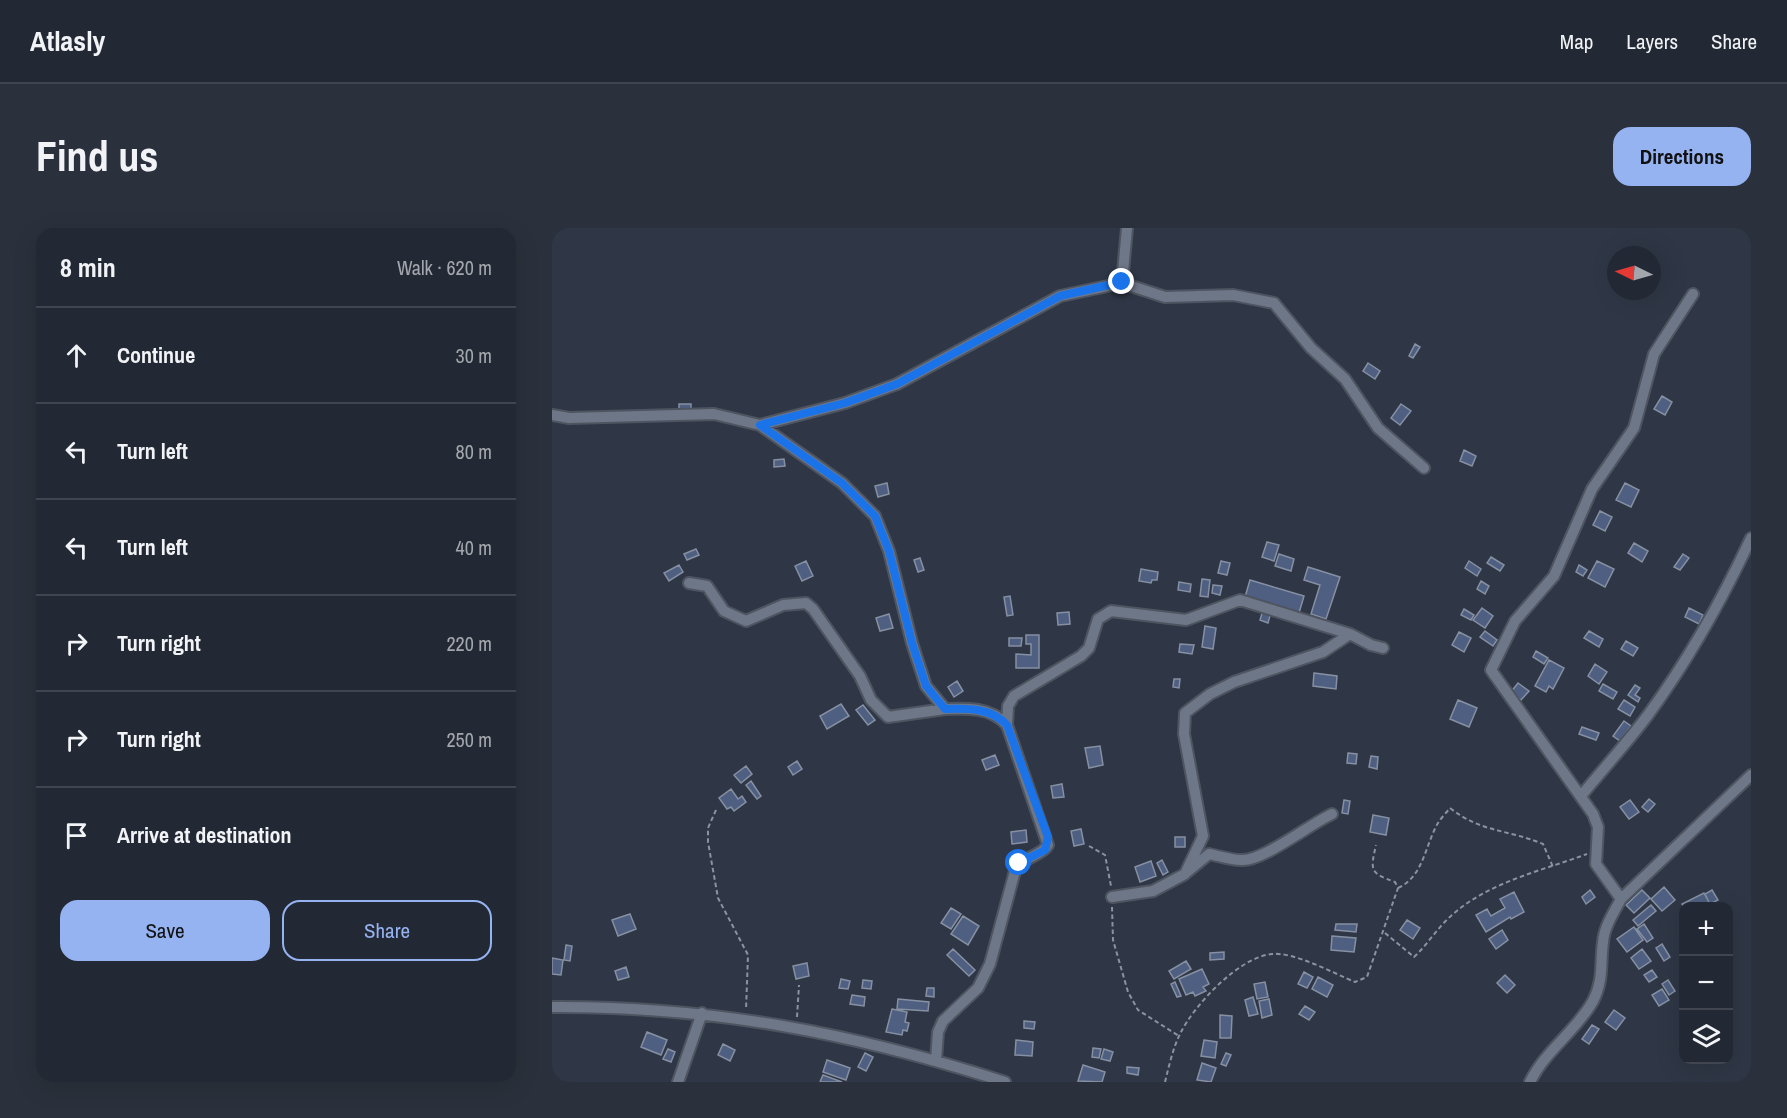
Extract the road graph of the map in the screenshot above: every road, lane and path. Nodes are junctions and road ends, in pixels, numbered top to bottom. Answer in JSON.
{"nodes":[{"id":1,"x":1127,"y":228,"type":"edge"},
{"id":2,"x":1122,"y":282,"type":"junction"},
{"id":3,"x":1693,"y":294,"type":"dead end"},
{"id":4,"x":552,"y":415,"type":"edge"},
{"id":5,"x":760,"y":425,"type":"junction"},
{"id":6,"x":1424,"y":468,"type":"dead end"},
{"id":7,"x":1751,"y":537,"type":"edge"},
{"id":8,"x":689,"y":583,"type":"dead end"},
{"id":9,"x":1350,"y":634,"type":"junction"},
{"id":10,"x":1383,"y":648,"type":"dead end"},
{"id":11,"x":945,"y":709,"type":"junction"},
{"id":12,"x":1007,"y":725,"type":"junction"},
{"id":13,"x":1751,"y":775,"type":"edge"},
{"id":14,"x":1581,"y":796,"type":"junction"},
{"id":15,"x":717,"y":810,"type":"dead end"},
{"id":16,"x":1332,"y":814,"type":"dead end"},
{"id":17,"x":1376,"y":845,"type":"dead end"},
{"id":18,"x":1089,"y":846,"type":"dead end"},
{"id":19,"x":1595,"y":851,"type":"junction"},
{"id":20,"x":1553,"y":867,"type":"junction"},
{"id":21,"x":1185,"y":874,"type":"junction"},
{"id":22,"x":1398,"y":888,"type":"junction"},
{"id":23,"x":1112,"y":897,"type":"junction"},
{"id":24,"x":1621,"y":898,"type":"junction"},
{"id":25,"x":1384,"y":932,"type":"junction"},
{"id":26,"x":799,"y":985,"type":"dead end"},
{"id":27,"x":552,"y":1007,"type":"edge"},
{"id":28,"x":702,"y":1013,"type":"junction"},
{"id":29,"x":746,"y":1019,"type":"junction"},
{"id":30,"x":797,"y":1026,"type":"junction"},
{"id":31,"x":1179,"y":1036,"type":"junction"},
{"id":32,"x":936,"y":1060,"type":"junction"},
{"id":33,"x":678,"y":1082,"type":"edge"},
{"id":34,"x":1005,"y":1082,"type":"edge"},
{"id":35,"x":1165,"y":1082,"type":"edge"},
{"id":36,"x":1530,"y":1082,"type":"edge"}],
"edges":[{"from":1,"to":2,"type":"street"},
{"from":2,"to":5,"type":"street"},
{"from":2,"to":6,"type":"street"},
{"from":3,"to":14,"type":"street"},
{"from":4,"to":5,"type":"street"},
{"from":5,"to":11,"type":"street"},
{"from":7,"to":14,"type":"street"},
{"from":8,"to":11,"type":"street"},
{"from":9,"to":10,"type":"street"},
{"from":9,"to":12,"type":"street"},
{"from":9,"to":21,"type":"street"},
{"from":11,"to":12,"type":"street"},
{"from":12,"to":32,"type":"street"},
{"from":13,"to":24,"type":"street"},
{"from":14,"to":19,"type":"street"},
{"from":15,"to":29,"type":"path"},
{"from":16,"to":21,"type":"street"},
{"from":17,"to":22,"type":"path"},
{"from":18,"to":23,"type":"path"},
{"from":19,"to":20,"type":"path"},
{"from":19,"to":24,"type":"street"},
{"from":20,"to":22,"type":"path"},
{"from":20,"to":25,"type":"path"},
{"from":21,"to":23,"type":"street"},
{"from":22,"to":25,"type":"path"},
{"from":23,"to":31,"type":"path"},
{"from":24,"to":36,"type":"street"},
{"from":25,"to":31,"type":"path"},
{"from":26,"to":30,"type":"path"},
{"from":27,"to":28,"type":"street"},
{"from":28,"to":29,"type":"street"},
{"from":28,"to":33,"type":"street"},
{"from":29,"to":30,"type":"street"},
{"from":30,"to":32,"type":"street"},
{"from":31,"to":35,"type":"path"},
{"from":32,"to":34,"type":"street"}]}
